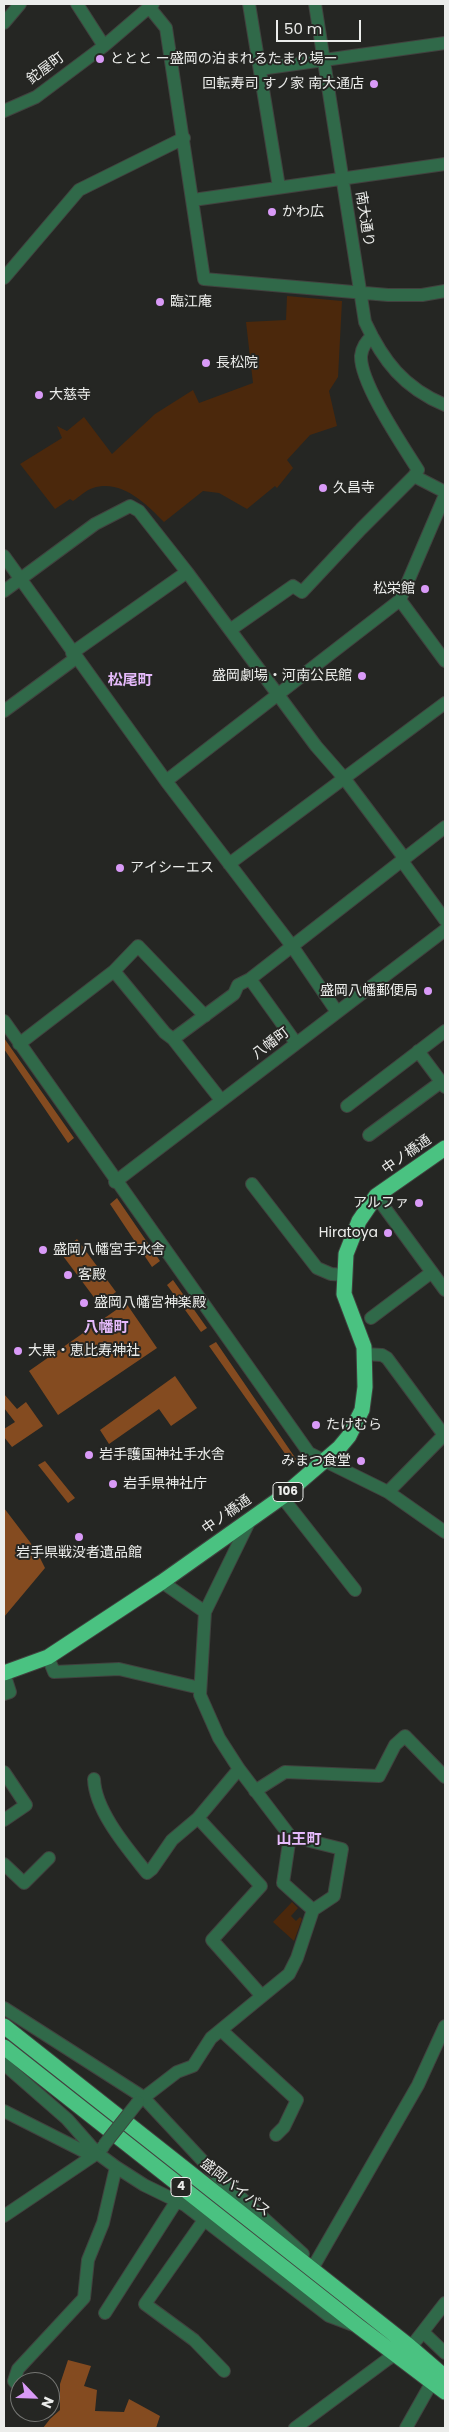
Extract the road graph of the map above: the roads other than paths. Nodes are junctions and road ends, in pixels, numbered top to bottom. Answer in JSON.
{"nodes":[{"id":1,"x":20,"y":4,"type":"edge"},
{"id":2,"x":77,"y":4,"type":"edge"},
{"id":3,"x":249,"y":4,"type":"edge"},
{"id":4,"x":315,"y":4,"type":"edge"},
{"id":5,"x":151,"y":5,"type":"edge"},
{"id":6,"x":4,"y":23,"type":"edge"},
{"id":7,"x":445,"y":44,"type":"edge"},
{"id":8,"x":104,"y":46,"type":"junction"},
{"id":9,"x":324,"y":60,"type":"junction"},
{"id":10,"x":260,"y":69,"type":"junction"},
{"id":11,"x":4,"y":111,"type":"edge"},
{"id":12,"x":184,"y":138,"type":"junction"},
{"id":13,"x":445,"y":164,"type":"edge"},
{"id":14,"x":342,"y":179,"type":"junction"},
{"id":15,"x":279,"y":187,"type":"junction"},
{"id":16,"x":193,"y":200,"type":"junction"},
{"id":17,"x":4,"y":278,"type":"edge"},
{"id":18,"x":445,"y":291,"type":"edge"},
{"id":19,"x":361,"y":292,"type":"junction"},
{"id":20,"x":372,"y":336,"type":"junction"},
{"id":21,"x":445,"y":405,"type":"edge"},
{"id":22,"x":414,"y":476,"type":"junction"},
{"id":23,"x":445,"y":493,"type":"edge"},
{"id":24,"x":4,"y":556,"type":"edge"},
{"id":25,"x":187,"y":572,"type":"junction"},
{"id":26,"x":20,"y":579,"type":"junction"},
{"id":27,"x":4,"y":591,"type":"edge"},
{"id":28,"x":400,"y":600,"type":"junction"},
{"id":29,"x":230,"y":630,"type":"junction"},
{"id":30,"x":74,"y":655,"type":"junction"},
{"id":31,"x":444,"y":658,"type":"edge"},
{"id":32,"x":278,"y":694,"type":"junction"},
{"id":33,"x":445,"y":703,"type":"edge"},
{"id":34,"x":4,"y":711,"type":"edge"},
{"id":35,"x":344,"y":778,"type":"junction"},
{"id":36,"x":166,"y":781,"type":"junction"},
{"id":37,"x":445,"y":827,"type":"edge"},
{"id":38,"x":402,"y":861,"type":"junction"},
{"id":39,"x":229,"y":864,"type":"junction"},
{"id":40,"x":445,"y":920,"type":"edge"},
{"id":41,"x":445,"y":930,"type":"edge"},
{"id":42,"x":292,"y":946,"type":"junction"},
{"id":43,"x":114,"y":971,"type":"junction"},
{"id":44,"x":250,"y":979,"type":"junction"},
{"id":45,"x":337,"y":1012,"type":"junction"},
{"id":46,"x":205,"y":1016,"type":"junction"},
{"id":47,"x":4,"y":1021,"type":"edge"},
{"id":48,"x":445,"y":1031,"type":"edge"},
{"id":49,"x":173,"y":1039,"type":"junction"},
{"id":50,"x":296,"y":1043,"type":"junction"},
{"id":51,"x":19,"y":1044,"type":"junction"},
{"id":52,"x":418,"y":1051,"type":"junction"},
{"id":53,"x":444,"y":1083,"type":"edge"},
{"id":54,"x":221,"y":1100,"type":"junction"},
{"id":55,"x":347,"y":1106,"type":"dead end"},
{"id":56,"x":369,"y":1135,"type":"dead end"},
{"id":57,"x":445,"y":1148,"type":"edge"},
{"id":58,"x":115,"y":1182,"type":"junction"},
{"id":59,"x":252,"y":1184,"type":"dead end"},
{"id":60,"x":376,"y":1196,"type":"junction"},
{"id":61,"x":432,"y":1272,"type":"junction"},
{"id":62,"x":345,"y":1275,"type":"junction"},
{"id":63,"x":445,"y":1290,"type":"edge"},
{"id":64,"x":371,"y":1318,"type":"dead end"},
{"id":65,"x":364,"y":1354,"type":"junction"},
{"id":66,"x":444,"y":1435,"type":"edge"},
{"id":67,"x":326,"y":1462,"type":"junction"},
{"id":68,"x":388,"y":1492,"type":"junction"},
{"id":69,"x":282,"y":1497,"type":"junction"},
{"id":70,"x":252,"y":1516,"type":"junction"},
{"id":71,"x":445,"y":1532,"type":"edge"},
{"id":72,"x":162,"y":1582,"type":"junction"},
{"id":73,"x":355,"y":1590,"type":"dead end"},
{"id":74,"x":205,"y":1612,"type":"junction"},
{"id":75,"x":48,"y":1657,"type":"junction"},
{"id":76,"x":4,"y":1673,"type":"edge"},
{"id":77,"x":200,"y":1688,"type":"junction"},
{"id":78,"x":4,"y":1694,"type":"edge"},
{"id":79,"x":239,"y":1769,"type":"junction"},
{"id":80,"x":4,"y":1772,"type":"edge"},
{"id":81,"x":445,"y":1777,"type":"edge"},
{"id":82,"x":94,"y":1779,"type":"dead end"},
{"id":83,"x":255,"y":1791,"type":"junction"},
{"id":84,"x":198,"y":1818,"type":"junction"},
{"id":85,"x":4,"y":1820,"type":"edge"},
{"id":86,"x":290,"y":1836,"type":"junction"},
{"id":87,"x":48,"y":1858,"type":"dead end"},
{"id":88,"x":4,"y":1864,"type":"edge"},
{"id":89,"x":313,"y":1910,"type":"junction"},
{"id":90,"x":261,"y":1995,"type":"junction"},
{"id":91,"x":4,"y":2008,"type":"edge"},
{"id":92,"x":4,"y":2026,"type":"edge"},
{"id":93,"x":445,"y":2026,"type":"edge"},
{"id":94,"x":222,"y":2031,"type":"junction"},
{"id":95,"x":4,"y":2047,"type":"edge"},
{"id":96,"x":4,"y":2064,"type":"edge"},
{"id":97,"x":140,"y":2099,"type":"junction"},
{"id":98,"x":4,"y":2111,"type":"edge"},
{"id":99,"x":276,"y":2135,"type":"dead end"},
{"id":100,"x":98,"y":2151,"type":"junction"},
{"id":101,"x":116,"y":2167,"type":"junction"},
{"id":102,"x":176,"y":2202,"type":"junction"},
{"id":103,"x":4,"y":2216,"type":"edge"},
{"id":104,"x":204,"y":2220,"type":"junction"},
{"id":105,"x":312,"y":2269,"type":"junction"},
{"id":106,"x":445,"y":2303,"type":"edge"},
{"id":107,"x":105,"y":2314,"type":"dead end"},
{"id":108,"x":358,"y":2326,"type":"junction"},
{"id":109,"x":424,"y":2333,"type":"junction"},
{"id":110,"x":402,"y":2350,"type":"junction"},
{"id":111,"x":445,"y":2353,"type":"edge"},
{"id":112,"x":224,"y":2371,"type":"dead end"},
{"id":113,"x":17,"y":2372,"type":"edge"},
{"id":114,"x":439,"y":2380,"type":"edge"},
{"id":115,"x":445,"y":2392,"type":"edge"},
{"id":116,"x":295,"y":2428,"type":"edge"},
{"id":117,"x":406,"y":2428,"type":"edge"}],
"edges":[{"from":1,"to":6,"type":"street"},
{"from":2,"to":8,"type":"street"},
{"from":3,"to":10,"type":"street"},
{"from":4,"to":9,"type":"street","name":"南大通り"},
{"from":5,"to":8,"type":"street","name":"鉈屋町"},
{"from":5,"to":12,"type":"street"},
{"from":7,"to":9,"type":"street"},
{"from":8,"to":11,"type":"street","name":"鉈屋町"},
{"from":9,"to":10,"type":"street"},
{"from":9,"to":14,"type":"street","name":"南大通り"},
{"from":10,"to":15,"type":"street"},
{"from":12,"to":16,"type":"street"},
{"from":12,"to":17,"type":"street"},
{"from":13,"to":14,"type":"street"},
{"from":14,"to":15,"type":"street"},
{"from":14,"to":19,"type":"street","name":"南大通り"},
{"from":15,"to":16,"type":"street"},
{"from":16,"to":19,"type":"street"},
{"from":18,"to":19,"type":"street"},
{"from":19,"to":20,"type":"street","name":"南大通り"},
{"from":20,"to":21,"type":"street","name":"南大通り"},
{"from":20,"to":22,"type":"street"},
{"from":22,"to":23,"type":"street"},
{"from":22,"to":29,"type":"street"},
{"from":23,"to":28,"type":"street"},
{"from":24,"to":26,"type":"street"},
{"from":25,"to":26,"type":"street"},
{"from":25,"to":29,"type":"street"},
{"from":25,"to":30,"type":"street"},
{"from":26,"to":27,"type":"street"},
{"from":26,"to":30,"type":"street"},
{"from":28,"to":31,"type":"street"},
{"from":28,"to":32,"type":"street"},
{"from":29,"to":32,"type":"street"},
{"from":30,"to":34,"type":"street"},
{"from":30,"to":36,"type":"street"},
{"from":32,"to":35,"type":"street"},
{"from":32,"to":36,"type":"street"},
{"from":33,"to":35,"type":"street"},
{"from":35,"to":38,"type":"street"},
{"from":35,"to":39,"type":"street"},
{"from":36,"to":39,"type":"street"},
{"from":37,"to":38,"type":"street"},
{"from":38,"to":40,"type":"street"},
{"from":38,"to":42,"type":"street"},
{"from":39,"to":42,"type":"street"},
{"from":41,"to":45,"type":"street","name":"八幡町"},
{"from":42,"to":44,"type":"street"},
{"from":42,"to":45,"type":"street"},
{"from":43,"to":46,"type":"street"},
{"from":43,"to":49,"type":"street"},
{"from":43,"to":51,"type":"street"},
{"from":44,"to":46,"type":"street"},
{"from":44,"to":50,"type":"street"},
{"from":45,"to":50,"type":"street","name":"八幡町"},
{"from":46,"to":49,"type":"street"},
{"from":47,"to":51,"type":"street"},
{"from":48,"to":52,"type":"street"},
{"from":49,"to":54,"type":"street"},
{"from":50,"to":54,"type":"street","name":"八幡町"},
{"from":51,"to":58,"type":"street"},
{"from":52,"to":53,"type":"street"},
{"from":52,"to":55,"type":"street"},
{"from":53,"to":56,"type":"street"},
{"from":54,"to":58,"type":"street","name":"八幡町"},
{"from":57,"to":60,"type":"highway","name":"中ノ橋通","number":"106"},
{"from":58,"to":67,"type":"street"},
{"from":59,"to":62,"type":"street"},
{"from":60,"to":61,"type":"street"},
{"from":60,"to":62,"type":"highway","name":"中ノ橋通","number":"106"},
{"from":61,"to":63,"type":"street"},
{"from":61,"to":64,"type":"street"},
{"from":62,"to":65,"type":"highway","name":"中ノ橋通","number":"106"},
{"from":65,"to":66,"type":"street"},
{"from":65,"to":67,"type":"highway","name":"中ノ橋通","number":"106"},
{"from":66,"to":68,"type":"street"},
{"from":67,"to":68,"type":"street"},
{"from":67,"to":69,"type":"highway","name":"中ノ橋通","number":"106"},
{"from":68,"to":71,"type":"street"},
{"from":69,"to":70,"type":"highway","name":"中ノ橋通","number":"106"},
{"from":69,"to":73,"type":"street"},
{"from":70,"to":72,"type":"highway","name":"中ノ橋通","number":"106"},
{"from":70,"to":74,"type":"street"},
{"from":72,"to":74,"type":"street"},
{"from":72,"to":75,"type":"highway","name":"中ノ橋通","number":"106"},
{"from":74,"to":77,"type":"street"},
{"from":75,"to":76,"type":"highway","name":"中ノ橋通","number":"106"},
{"from":75,"to":77,"type":"street"},
{"from":76,"to":78,"type":"street"},
{"from":77,"to":79,"type":"street"},
{"from":79,"to":83,"type":"street"},
{"from":79,"to":84,"type":"street"},
{"from":80,"to":85,"type":"street"},
{"from":81,"to":83,"type":"street"},
{"from":82,"to":84,"type":"street"},
{"from":83,"to":86,"type":"street"},
{"from":84,"to":90,"type":"street"},
{"from":86,"to":89,"type":"street"},
{"from":86,"to":89,"type":"street"},
{"from":87,"to":88,"type":"street"},
{"from":89,"to":90,"type":"street"},
{"from":90,"to":94,"type":"street"},
{"from":91,"to":97,"type":"street"},
{"from":92,"to":105,"type":"highway","name":"盛岡バイパス","number":"4"},
{"from":93,"to":105,"type":"street"},
{"from":94,"to":97,"type":"street"},
{"from":94,"to":99,"type":"street"},
{"from":95,"to":108,"type":"highway","name":"盛岡バイパス","number":"4"},
{"from":96,"to":100,"type":"street"},
{"from":97,"to":100,"type":"street","bridge":true},
{"from":97,"to":105,"type":"street"},
{"from":98,"to":100,"type":"street"},
{"from":100,"to":101,"type":"street"},
{"from":100,"to":103,"type":"street"},
{"from":101,"to":102,"type":"street"},
{"from":101,"to":113,"type":"street"},
{"from":102,"to":104,"type":"street"},
{"from":102,"to":107,"type":"street"},
{"from":104,"to":108,"type":"street"},
{"from":104,"to":112,"type":"street"},
{"from":105,"to":110,"type":"highway","name":"盛岡バイパス","number":"4"},
{"from":106,"to":109,"type":"street"},
{"from":108,"to":110,"type":"highway","name":"盛岡バイパス","number":"4"},
{"from":109,"to":110,"type":"street"},
{"from":109,"to":111,"type":"street"},
{"from":110,"to":114,"type":"highway","name":"盛岡バイパス","number":"4"},
{"from":110,"to":116,"type":"street"},
{"from":114,"to":115,"type":"highway","name":"盛岡バイパス","number":"4"},
{"from":114,"to":117,"type":"street"}]}
